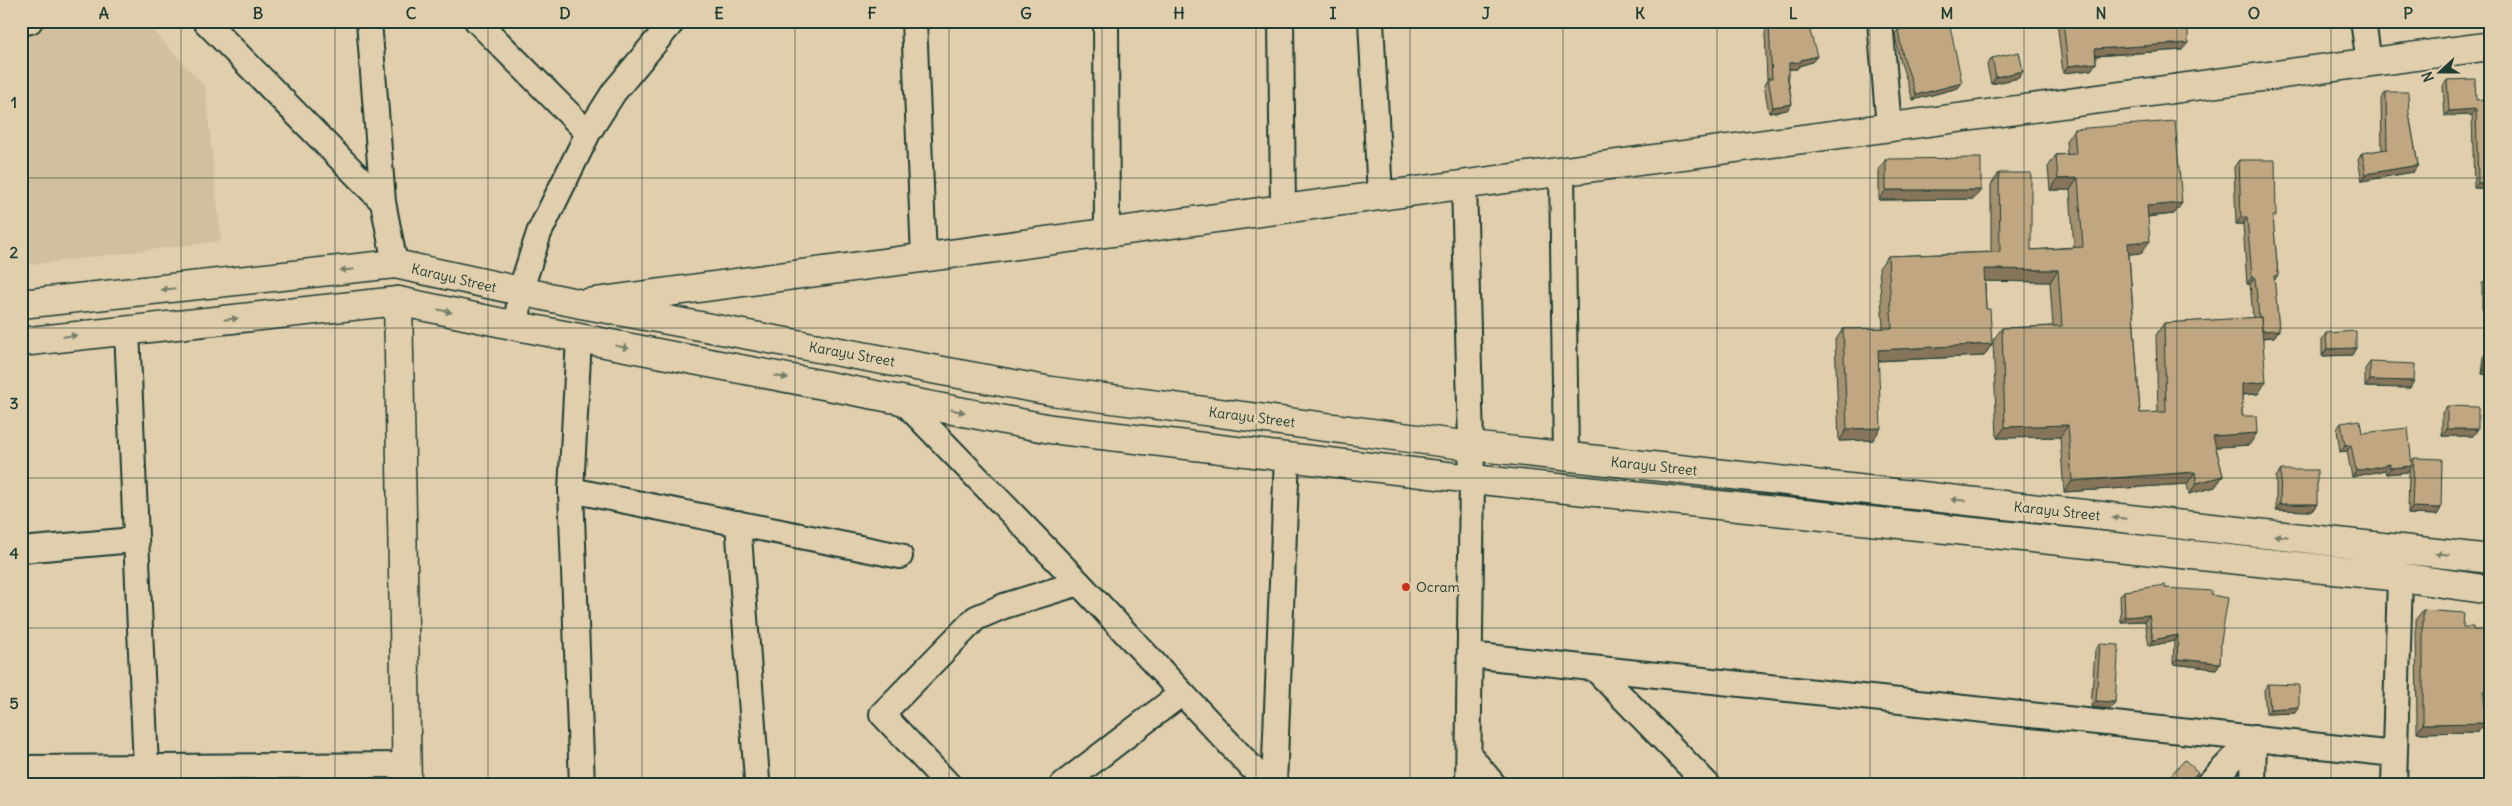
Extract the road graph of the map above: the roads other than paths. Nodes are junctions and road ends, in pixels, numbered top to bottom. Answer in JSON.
{"nodes":[{"id":1,"x":30,"y":21,"type":"edge"},
{"id":2,"x":205,"y":21,"type":"edge"},
{"id":3,"x":369,"y":21,"type":"edge"},
{"id":4,"x":477,"y":21,"type":"edge"},
{"id":5,"x":673,"y":21,"type":"edge"},
{"id":6,"x":914,"y":21,"type":"edge"},
{"id":7,"x":1106,"y":21,"type":"edge"},
{"id":8,"x":1280,"y":21,"type":"edge"},
{"id":9,"x":1372,"y":21,"type":"edge"},
{"id":10,"x":1880,"y":21,"type":"edge"},
{"id":11,"x":2363,"y":21,"type":"edge"},
{"id":12,"x":21,"y":22,"type":"edge"},
{"id":13,"x":2491,"y":46,"type":"edge"},
{"id":14,"x":2369,"y":62,"type":"junction"},
{"id":15,"x":1889,"y":127,"type":"junction"},
{"id":16,"x":588,"y":133,"type":"junction"},
{"id":17,"x":1562,"y":171,"type":"junction"},
{"id":18,"x":1464,"y":184,"type":"junction"},
{"id":19,"x":1380,"y":196,"type":"junction"},
{"id":20,"x":383,"y":202,"type":"junction"},
{"id":21,"x":1282,"y":209,"type":"junction"},
{"id":22,"x":1107,"y":233,"type":"junction"},
{"id":23,"x":924,"y":258,"type":"junction"},
{"id":24,"x":395,"y":264,"type":"junction"},
{"id":25,"x":520,"y":292,"type":"junction"},
{"id":26,"x":398,"y":301,"type":"junction"},
{"id":27,"x":21,"y":304,"type":"edge"},
{"id":28,"x":580,"y":304,"type":"junction"},
{"id":29,"x":518,"y":326,"type":"junction"},
{"id":30,"x":127,"y":330,"type":"junction"},
{"id":31,"x":579,"y":338,"type":"junction"},
{"id":32,"x":21,"y":342,"type":"edge"},
{"id":33,"x":903,"y":401,"type":"junction"},
{"id":34,"x":1471,"y":446,"type":"junction"},
{"id":35,"x":1288,"y":456,"type":"junction"},
{"id":36,"x":1566,"y":456,"type":"junction"},
{"id":37,"x":1472,"y":479,"type":"junction"},
{"id":38,"x":571,"y":490,"type":"junction"},
{"id":39,"x":738,"y":523,"type":"junction"},
{"id":40,"x":134,"y":540,"type":"junction"},
{"id":41,"x":21,"y":550,"type":"edge"},
{"id":42,"x":900,"y":556,"type":"dead end"},
{"id":43,"x":2491,"y":559,"type":"edge"},
{"id":44,"x":2400,"y":577,"type":"junction"},
{"id":45,"x":1079,"y":583,"type":"junction"},
{"id":46,"x":2491,"y":590,"type":"edge"},
{"id":47,"x":1470,"y":655,"type":"junction"},
{"id":48,"x":1596,"y":670,"type":"junction"},
{"id":49,"x":1182,"y":693,"type":"junction"},
{"id":50,"x":2254,"y":738,"type":"junction"},
{"id":51,"x":2395,"y":754,"type":"junction"},
{"id":52,"x":1469,"y":755,"type":"junction"},
{"id":53,"x":146,"y":767,"type":"junction"},
{"id":54,"x":21,"y":768,"type":"edge"},
{"id":55,"x":407,"y":775,"type":"edge"},
{"id":56,"x":757,"y":780,"type":"dead end"},
{"id":57,"x":582,"y":785,"type":"edge"},
{"id":58,"x":949,"y":785,"type":"edge"},
{"id":59,"x":1062,"y":785,"type":"edge"},
{"id":60,"x":1268,"y":785,"type":"edge"},
{"id":61,"x":1274,"y":785,"type":"edge"},
{"id":62,"x":1468,"y":785,"type":"edge"},
{"id":63,"x":1494,"y":785,"type":"edge"},
{"id":64,"x":1708,"y":785,"type":"edge"},
{"id":65,"x":2207,"y":785,"type":"edge"},
{"id":66,"x":2253,"y":785,"type":"edge"},
{"id":67,"x":2394,"y":785,"type":"edge"}],
"edges":[{"from":1,"to":12,"type":"street"},
{"from":2,"to":20,"type":"street"},
{"from":3,"to":20,"type":"street"},
{"from":4,"to":16,"type":"street"},
{"from":5,"to":16,"type":"street"},
{"from":6,"to":23,"type":"street"},
{"from":7,"to":22,"type":"street"},
{"from":8,"to":21,"type":"street"},
{"from":9,"to":19,"type":"street"},
{"from":10,"to":15,"type":"street"},
{"from":11,"to":14,"type":"street"},
{"from":13,"to":14,"type":"main road"},
{"from":14,"to":15,"type":"main road"},
{"from":15,"to":17,"type":"main road"},
{"from":16,"to":25,"type":"street"},
{"from":17,"to":18,"type":"main road"},
{"from":17,"to":36,"type":"street"},
{"from":18,"to":19,"type":"main road"},
{"from":18,"to":34,"type":"street"},
{"from":19,"to":21,"type":"main road"},
{"from":20,"to":24,"type":"street"},
{"from":21,"to":22,"type":"main road"},
{"from":22,"to":23,"type":"main road"},
{"from":23,"to":28,"type":"main road"},
{"from":24,"to":25,"type":"main road","name":"Karayu Street"},
{"from":24,"to":26,"type":"main road"},
{"from":24,"to":27,"type":"main road","name":"Karayu Street","one_way":true},
{"from":25,"to":28,"type":"main road","name":"Karayu Street"},
{"from":25,"to":29,"type":"street"},
{"from":26,"to":29,"type":"main road","one_way":true},
{"from":30,"to":26,"type":"main road","one_way":true},
{"from":26,"to":55,"type":"main road"},
{"from":28,"to":34,"type":"main road","name":"Karayu Street"},
{"from":29,"to":31,"type":"main road"},
{"from":32,"to":30,"type":"main road","one_way":true},
{"from":30,"to":40,"type":"street"},
{"from":31,"to":33,"type":"main road","one_way":true},
{"from":31,"to":38,"type":"street"},
{"from":33,"to":35,"type":"main road","one_way":true},
{"from":33,"to":45,"type":"street"},
{"from":34,"to":36,"type":"main road","name":"Karayu Street"},
{"from":34,"to":37,"type":"street"},
{"from":35,"to":37,"type":"main road"},
{"from":35,"to":61,"type":"street"},
{"from":43,"to":36,"type":"main road","name":"Karayu Street","one_way":true},
{"from":37,"to":44,"type":"main road"},
{"from":37,"to":47,"type":"street"},
{"from":38,"to":39,"type":"street"},
{"from":38,"to":57,"type":"street"},
{"from":39,"to":42,"type":"street"},
{"from":39,"to":56,"type":"street"},
{"from":40,"to":41,"type":"street"},
{"from":40,"to":53,"type":"street"},
{"from":44,"to":46,"type":"main road"},
{"from":44,"to":51,"type":"street"},
{"from":45,"to":49,"type":"street"},
{"from":45,"to":58,"type":"street"},
{"from":47,"to":48,"type":"street"},
{"from":47,"to":52,"type":"street"},
{"from":48,"to":50,"type":"street"},
{"from":48,"to":64,"type":"street"},
{"from":49,"to":59,"type":"street"},
{"from":49,"to":60,"type":"street"},
{"from":50,"to":51,"type":"street"},
{"from":50,"to":65,"type":"street"},
{"from":50,"to":66,"type":"street"},
{"from":51,"to":67,"type":"street"},
{"from":52,"to":62,"type":"street"},
{"from":52,"to":63,"type":"street"},
{"from":53,"to":54,"type":"street"},
{"from":53,"to":55,"type":"street"}]}
